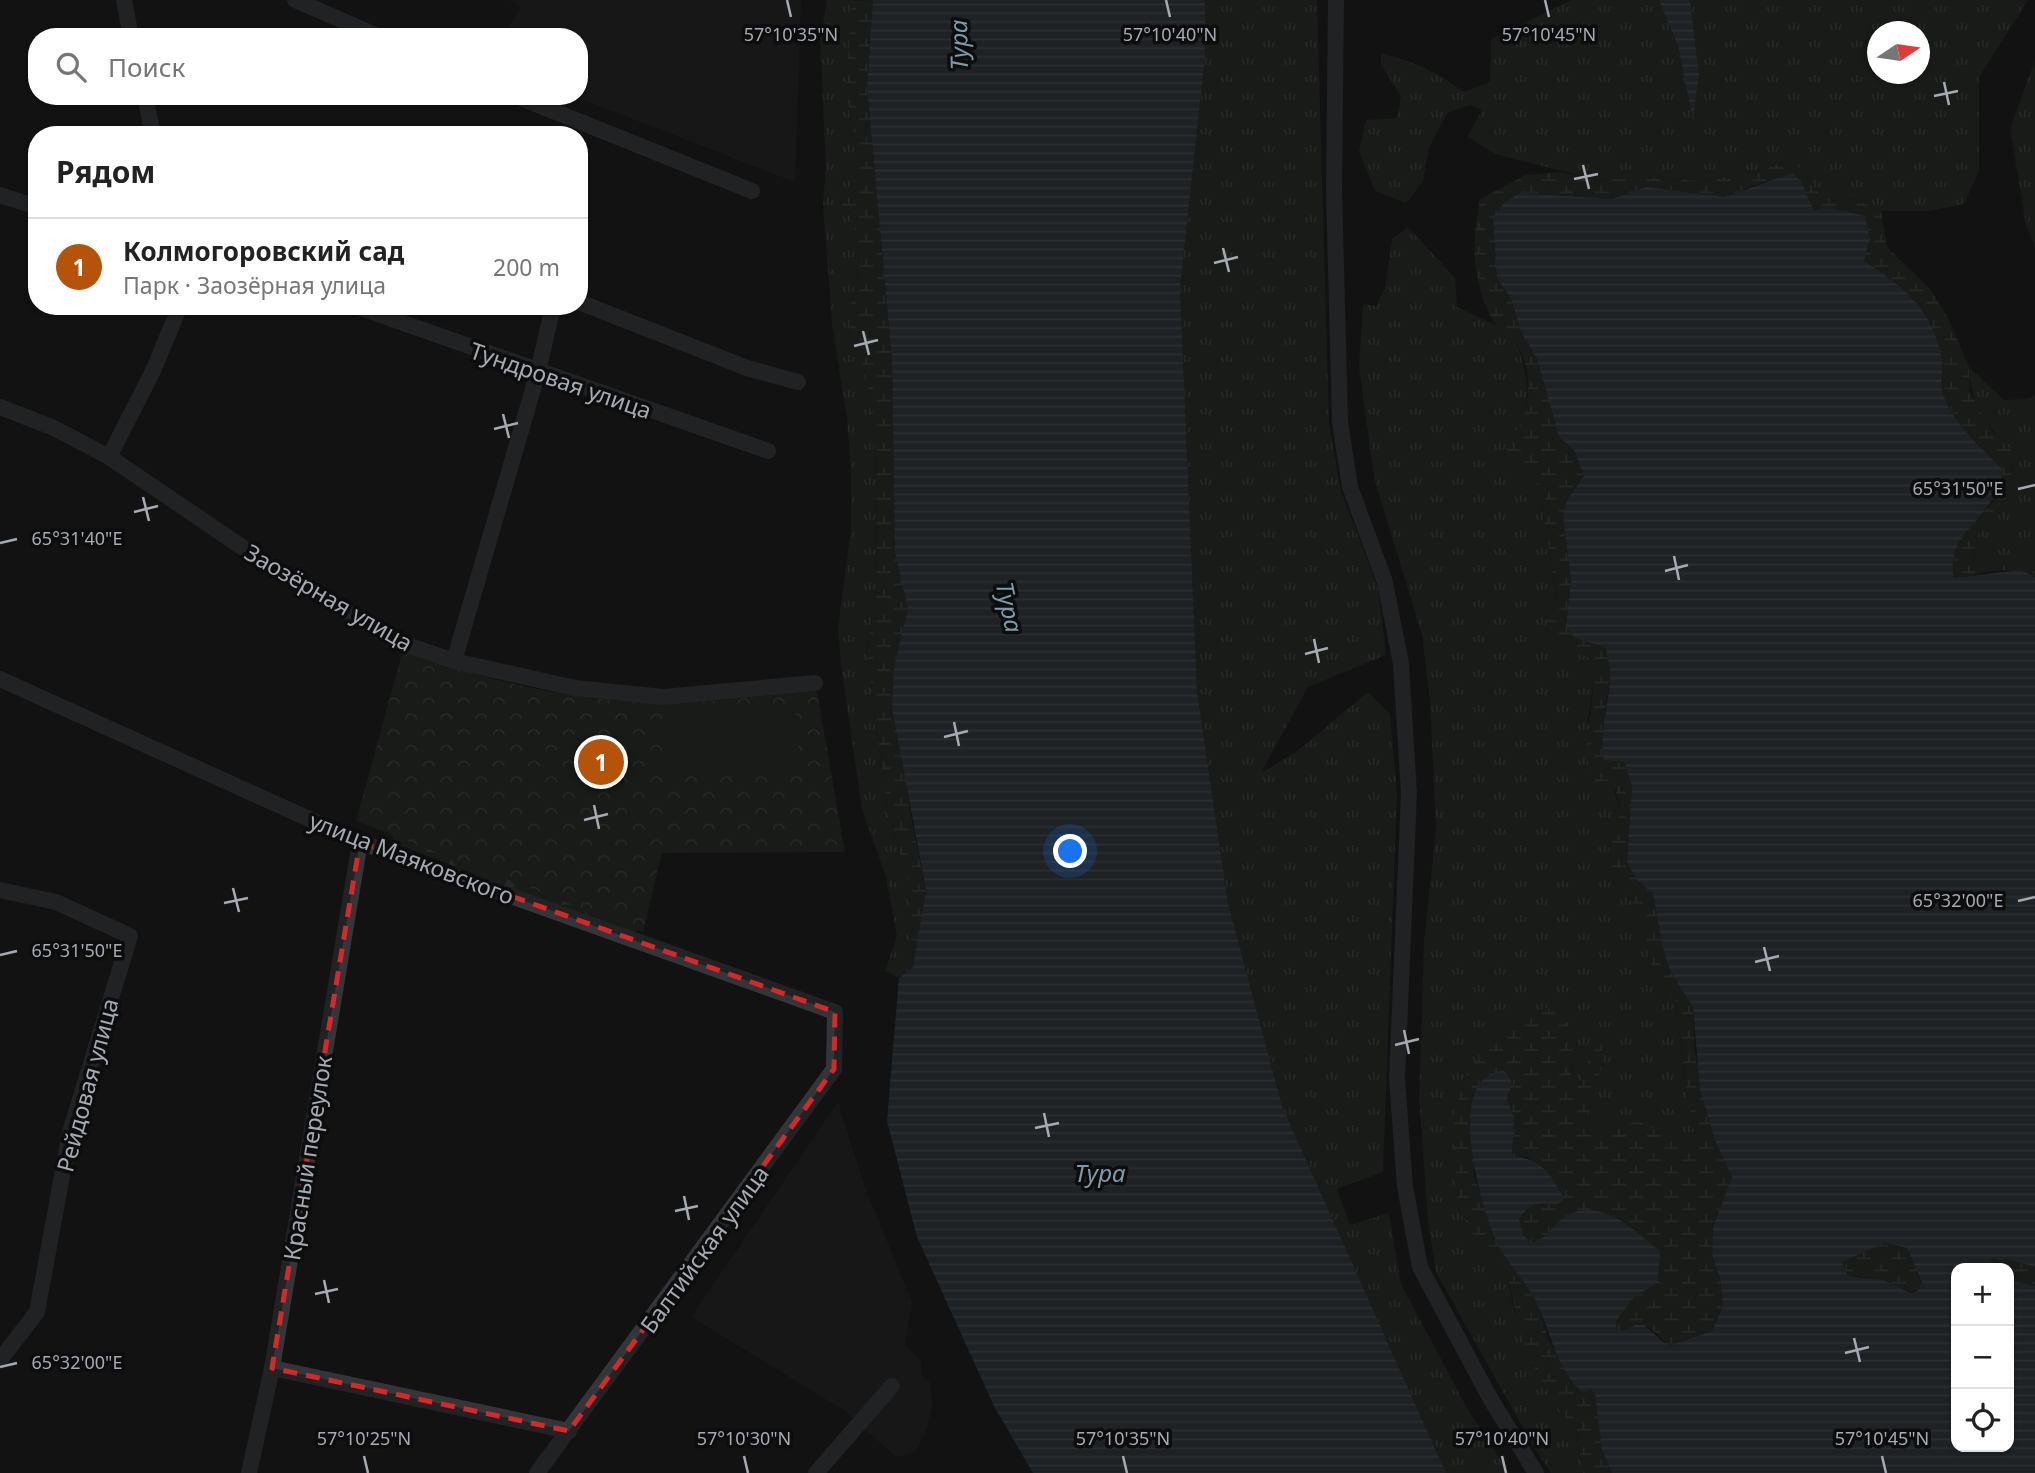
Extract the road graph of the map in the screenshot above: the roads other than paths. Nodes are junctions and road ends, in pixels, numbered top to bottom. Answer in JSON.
{"nodes":[{"id":1,"x":124,"y":0,"type":"edge"},
{"id":2,"x":1336,"y":0,"type":"edge"},
{"id":3,"x":305,"y":2,"type":"edge"},
{"id":4,"x":129,"y":28,"type":"edge"},
{"id":5,"x":361,"y":28,"type":"edge"},
{"id":6,"x":147,"y":105,"type":"edge"},
{"id":7,"x":538,"y":105,"type":"edge"},
{"id":8,"x":151,"y":126,"type":"edge"},
{"id":9,"x":752,"y":191,"type":"dead end"},
{"id":10,"x":0,"y":195,"type":"edge"},
{"id":11,"x":28,"y":204,"type":"edge"},
{"id":12,"x":588,"y":306,"type":"edge"},
{"id":13,"x":176,"y":315,"type":"edge"},
{"id":14,"x":380,"y":315,"type":"edge"},
{"id":15,"x":551,"y":315,"type":"edge"},
{"id":16,"x":538,"y":372,"type":"junction"},
{"id":17,"x":798,"y":382,"type":"dead end"},
{"id":18,"x":0,"y":407,"type":"edge"},
{"id":19,"x":768,"y":451,"type":"dead end"},
{"id":20,"x":109,"y":457,"type":"junction"},
{"id":21,"x":454,"y":661,"type":"junction"},
{"id":22,"x":0,"y":679,"type":"edge"},
{"id":23,"x":815,"y":683,"type":"dead end"},
{"id":24,"x":359,"y":842,"type":"junction"},
{"id":25,"x":0,"y":890,"type":"edge"},
{"id":26,"x":835,"y":1012,"type":"joint"},
{"id":27,"x":0,"y":1360,"type":"edge"},
{"id":28,"x":272,"y":1368,"type":"junction"},
{"id":29,"x":892,"y":1386,"type":"dead end"},
{"id":30,"x":569,"y":1431,"type":"junction"},
{"id":31,"x":249,"y":1473,"type":"edge"},
{"id":32,"x":537,"y":1473,"type":"edge"},
{"id":33,"x":816,"y":1473,"type":"edge"},
{"id":34,"x":1536,"y":1473,"type":"edge"}],
"edges":[{"from":1,"to":4,"type":"street"},
{"from":2,"to":34,"type":"street"},
{"from":3,"to":5,"type":"street"},
{"from":6,"to":8,"type":"street"},
{"from":7,"to":9,"type":"street"},
{"from":10,"to":11,"type":"street"},
{"from":12,"to":17,"type":"street"},
{"from":13,"to":20,"type":"street"},
{"from":14,"to":16,"type":"street","name":"Тундровая улица"},
{"from":15,"to":16,"type":"street"},
{"from":16,"to":19,"type":"street","name":"Тундровая улица"},
{"from":16,"to":21,"type":"street"},
{"from":18,"to":20,"type":"street","name":"Заозёрная улица"},
{"from":20,"to":21,"type":"street","name":"Заозёрная улица"},
{"from":21,"to":23,"type":"street","name":"Заозёрная улица"},
{"from":22,"to":24,"type":"street","name":"улица Маяковского"},
{"from":24,"to":26,"type":"street","name":"улица Маяковского"},
{"from":24,"to":28,"type":"street","name":"Красный переулок"},
{"from":25,"to":27,"type":"street","name":"Рейдовая улица"},
{"from":26,"to":30,"type":"street","name":"Балтийская улица"},
{"from":28,"to":30,"type":"street"},
{"from":28,"to":31,"type":"street","name":"Красный переулок"},
{"from":29,"to":33,"type":"street"},
{"from":30,"to":32,"type":"street","name":"Балтийская улица"}]}
